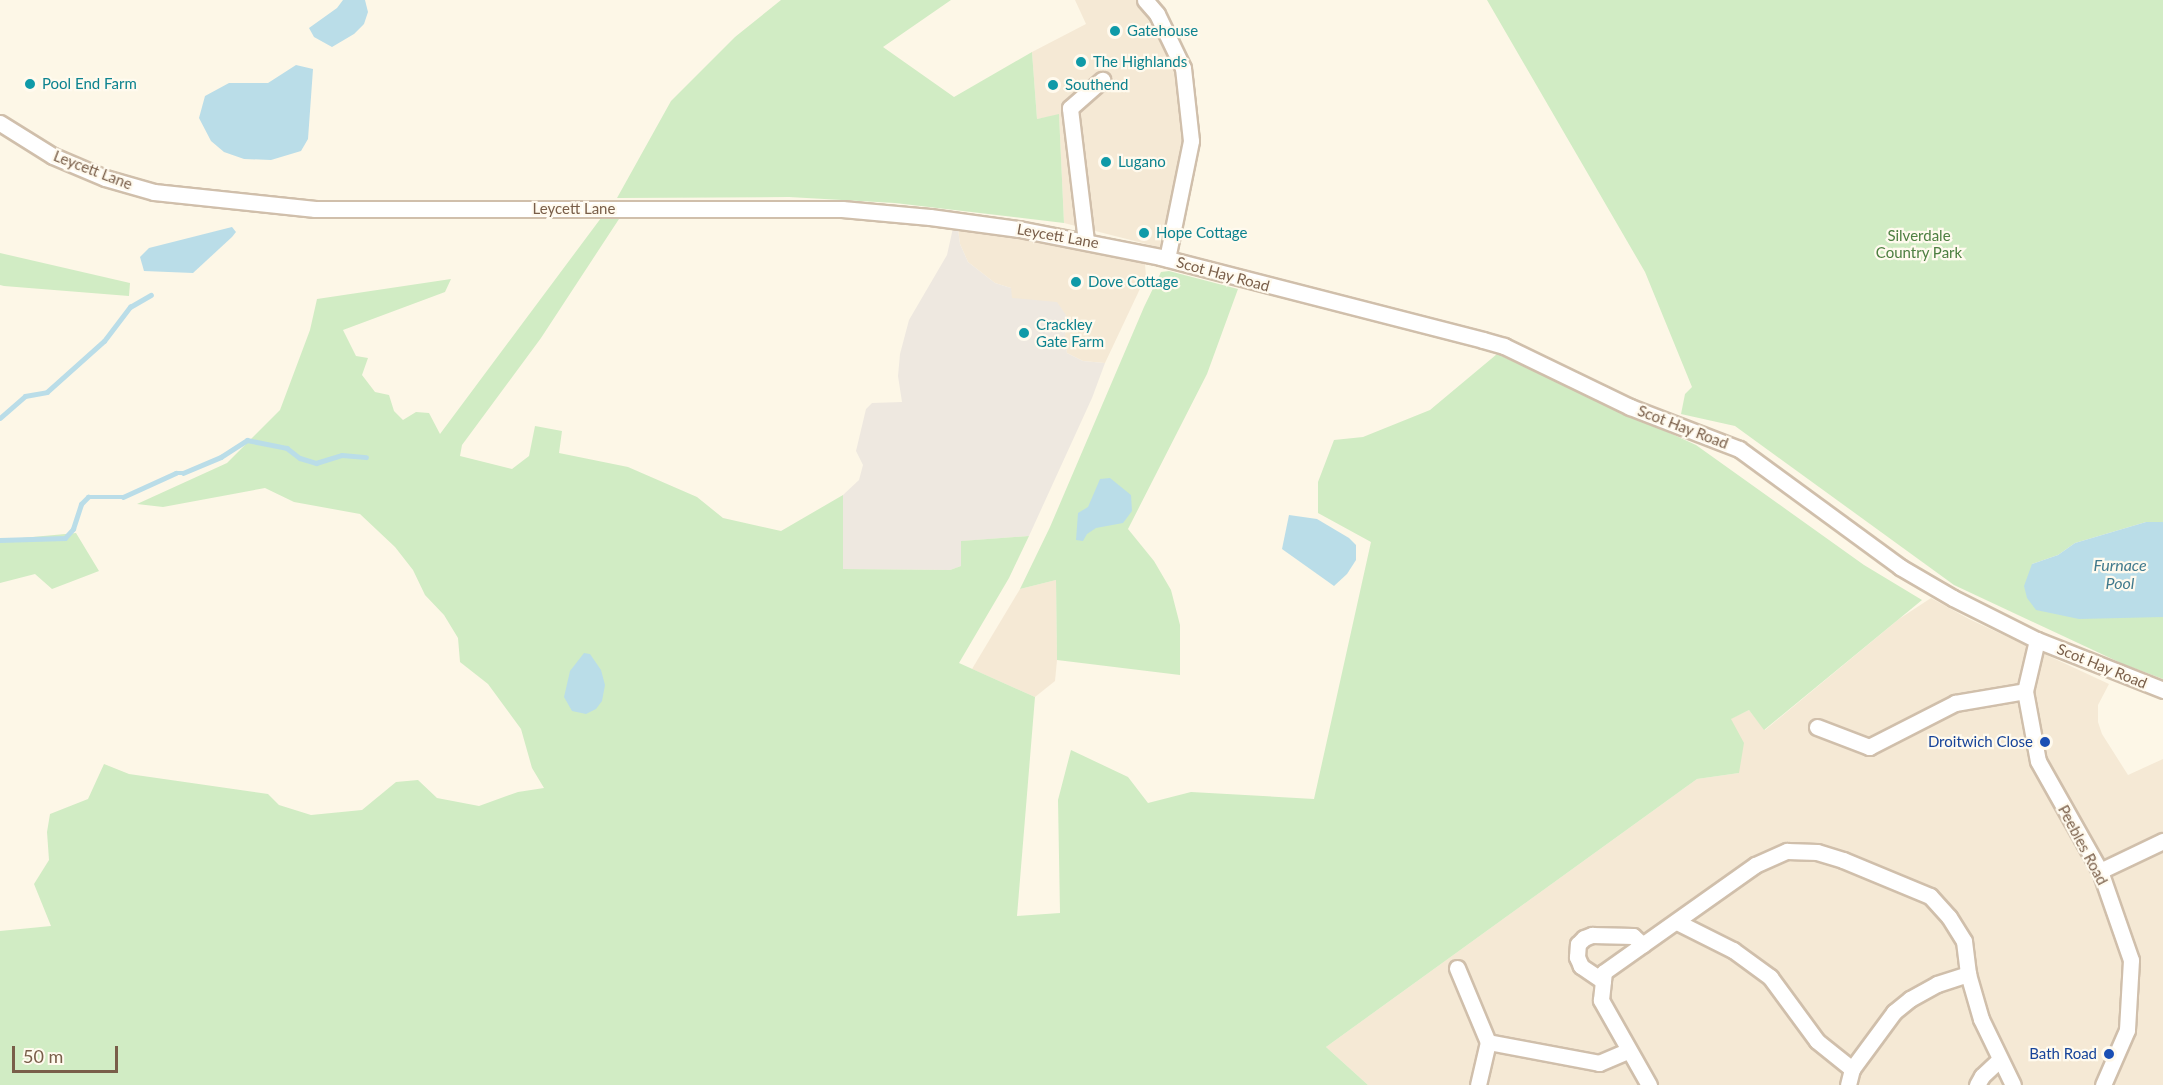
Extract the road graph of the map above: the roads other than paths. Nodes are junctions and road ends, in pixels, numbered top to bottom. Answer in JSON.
{"nodes":[{"id":1,"x":1145,"y":0,"type":"edge"},
{"id":2,"x":1102,"y":80,"type":"dead end"},
{"id":3,"x":0,"y":123,"type":"edge"},
{"id":4,"x":1086,"y":241,"type":"junction"},
{"id":5,"x":1164,"y":258,"type":"junction"},
{"id":6,"x":2037,"y":640,"type":"junction"},
{"id":7,"x":2163,"y":690,"type":"edge"},
{"id":8,"x":2025,"y":691,"type":"junction"},
{"id":9,"x":1817,"y":727,"type":"dead end"},
{"id":10,"x":2163,"y":841,"type":"edge"},
{"id":11,"x":2100,"y":871,"type":"junction"},
{"id":12,"x":1677,"y":922,"type":"junction"},
{"id":13,"x":1643,"y":945,"type":"junction"},
{"id":14,"x":1457,"y":968,"type":"dead end"},
{"id":15,"x":1968,"y":974,"type":"junction"},
{"id":16,"x":1604,"y":976,"type":"junction"},
{"id":17,"x":1488,"y":1042,"type":"junction"},
{"id":18,"x":1628,"y":1051,"type":"junction"},
{"id":19,"x":1999,"y":1060,"type":"junction"},
{"id":20,"x":1852,"y":1069,"type":"junction"},
{"id":21,"x":1478,"y":1085,"type":"edge"},
{"id":22,"x":1649,"y":1085,"type":"edge"},
{"id":23,"x":1848,"y":1085,"type":"edge"},
{"id":24,"x":1977,"y":1085,"type":"edge"},
{"id":25,"x":2013,"y":1085,"type":"edge"},
{"id":26,"x":2103,"y":1085,"type":"edge"}],
"edges":[{"from":1,"to":5,"type":"street"},
{"from":2,"to":4,"type":"street"},
{"from":3,"to":4,"type":"street","name":"Leycett Lane"},
{"from":4,"to":5,"type":"street","name":"Leycett Lane"},
{"from":5,"to":6,"type":"street","name":"Scot Hay Road"},
{"from":6,"to":7,"type":"street","name":"Scot Hay Road"},
{"from":6,"to":8,"type":"street","name":"Peebles Road"},
{"from":8,"to":9,"type":"street"},
{"from":8,"to":11,"type":"street","name":"Peebles Road"},
{"from":10,"to":11,"type":"street"},
{"from":11,"to":26,"type":"street","name":"Peebles Road"},
{"from":12,"to":13,"type":"street"},
{"from":12,"to":15,"type":"street"},
{"from":12,"to":20,"type":"street"},
{"from":13,"to":16,"type":"street"},
{"from":13,"to":16,"type":"street"},
{"from":14,"to":17,"type":"street"},
{"from":15,"to":19,"type":"street"},
{"from":15,"to":20,"type":"street"},
{"from":16,"to":18,"type":"street"},
{"from":17,"to":18,"type":"street"},
{"from":17,"to":21,"type":"street"},
{"from":18,"to":22,"type":"street"},
{"from":19,"to":24,"type":"street"},
{"from":19,"to":25,"type":"street"},
{"from":20,"to":23,"type":"street"}]}
